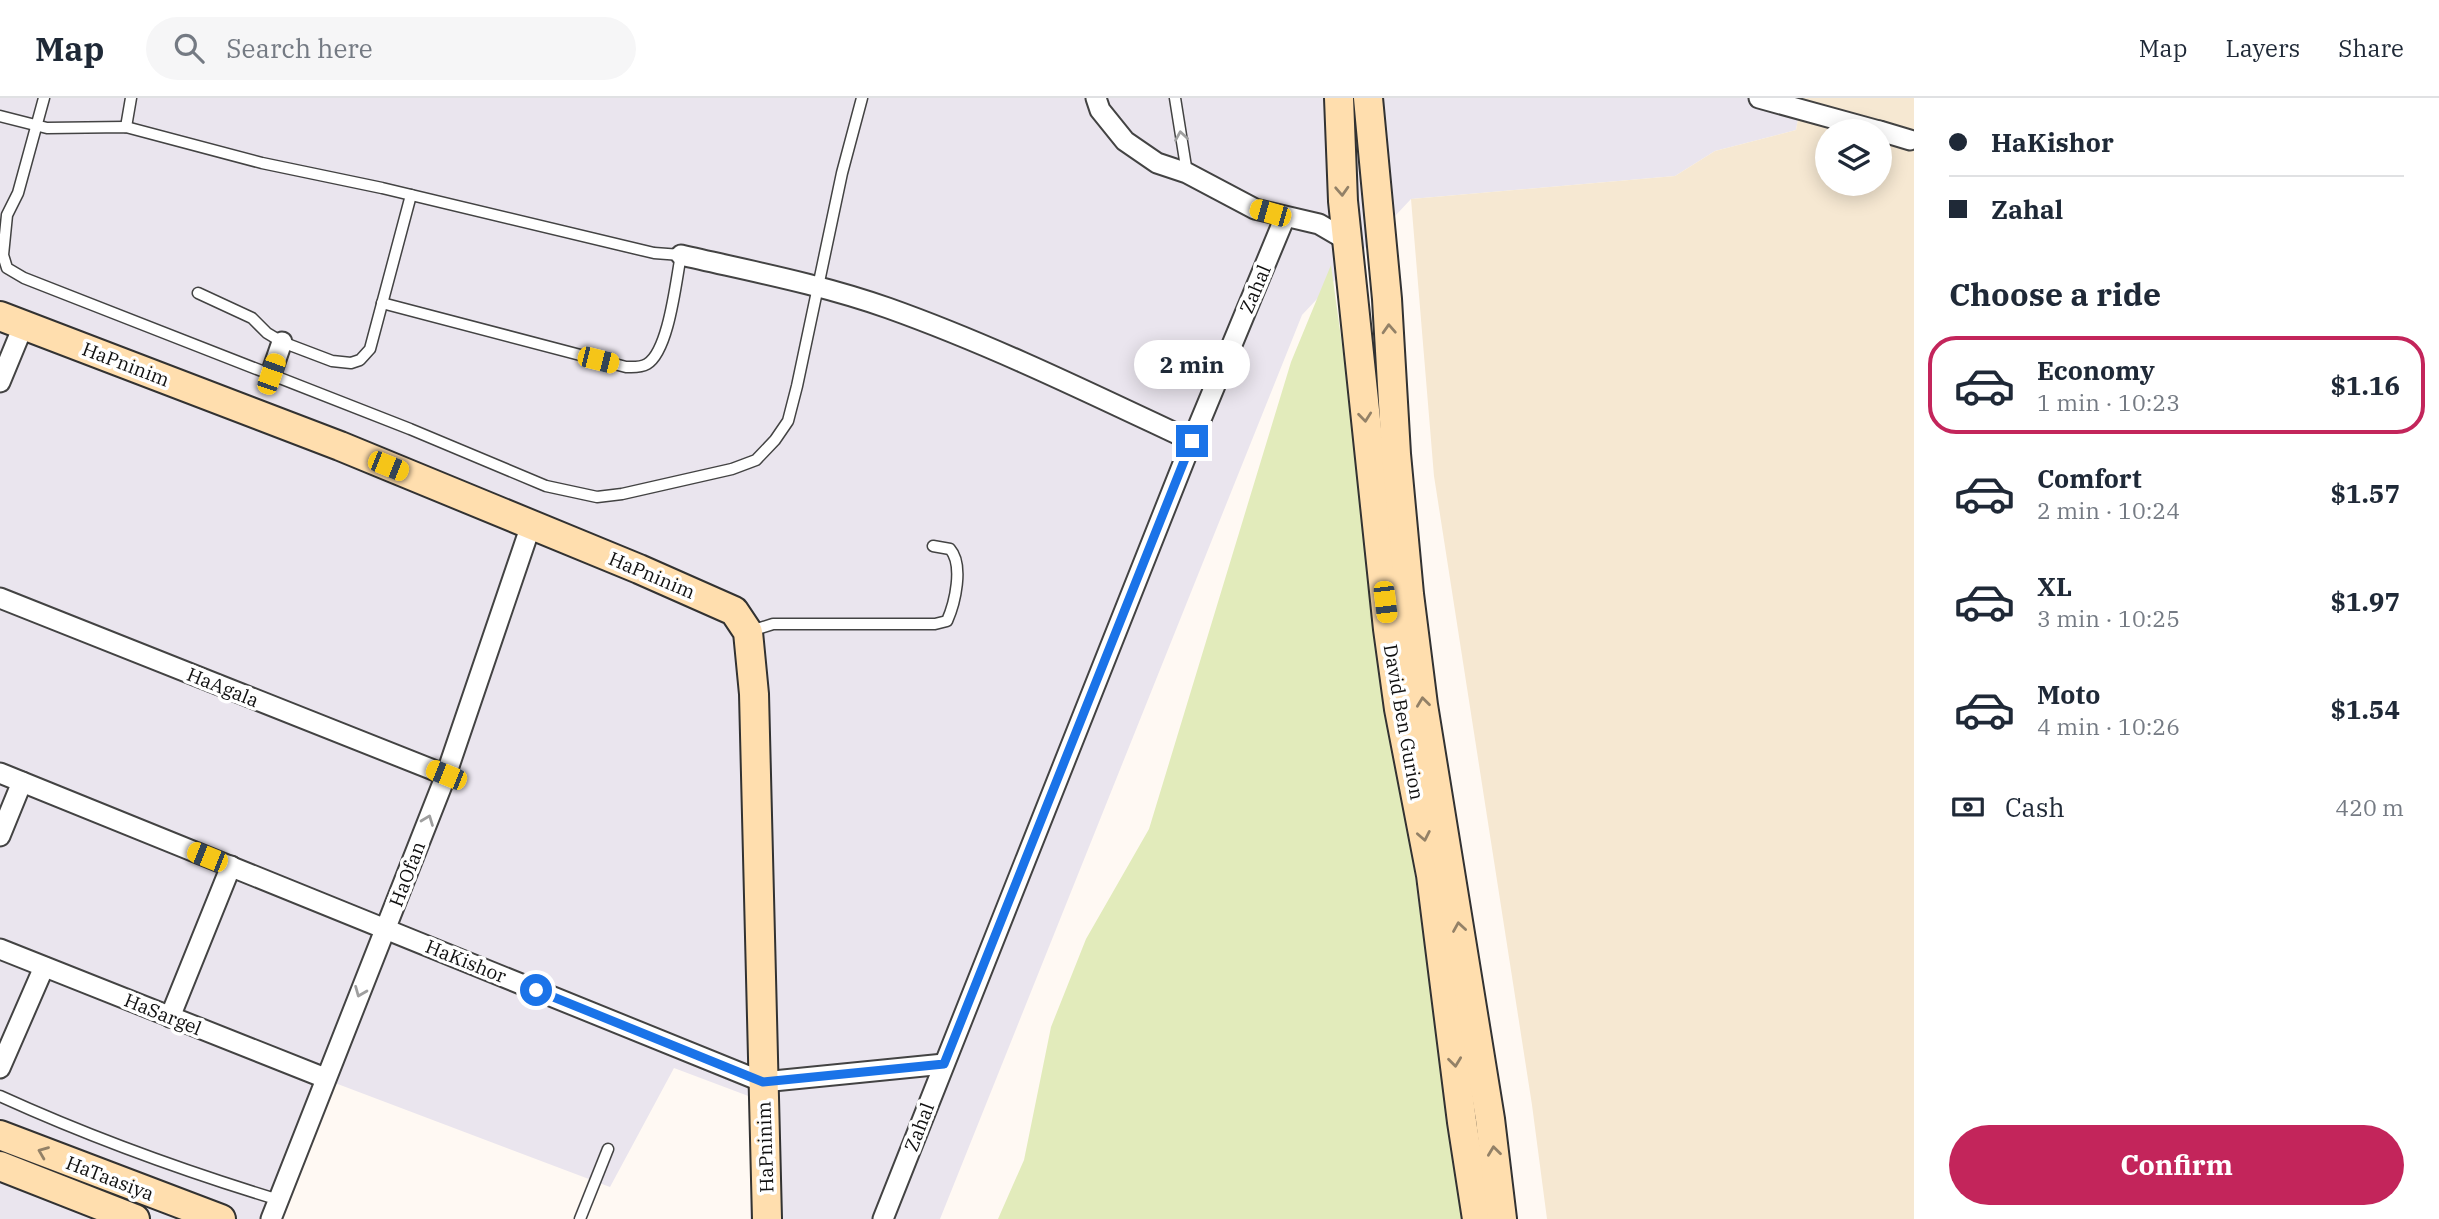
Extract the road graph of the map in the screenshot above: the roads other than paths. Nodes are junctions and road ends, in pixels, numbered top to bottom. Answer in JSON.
{"nodes":[{"id":1,"x":44,"y":98,"type":"edge"},
{"id":2,"x":131,"y":98,"type":"edge"},
{"id":3,"x":862,"y":98,"type":"edge"},
{"id":4,"x":1096,"y":98,"type":"edge"},
{"id":5,"x":1175,"y":98,"type":"edge"},
{"id":6,"x":1326,"y":98,"type":"edge"},
{"id":7,"x":1339,"y":98,"type":"edge"},
{"id":8,"x":1368,"y":98,"type":"edge"},
{"id":9,"x":1386,"y":98,"type":"edge"},
{"id":10,"x":1759,"y":98,"type":"edge"},
{"id":11,"x":0,"y":116,"type":"edge"},
{"id":12,"x":1835,"y":119,"type":"edge"},
{"id":13,"x":37,"y":126,"type":"junction"},
{"id":14,"x":126,"y":127,"type":"junction"},
{"id":15,"x":1370,"y":129,"type":"junction"},
{"id":16,"x":1892,"y":135,"type":"edge"},
{"id":17,"x":1910,"y":140,"type":"dead end"},
{"id":18,"x":1341,"y":156,"type":"junction"},
{"id":19,"x":1187,"y":173,"type":"junction"},
{"id":20,"x":411,"y":195,"type":"junction"},
{"id":21,"x":1285,"y":217,"type":"junction"},
{"id":22,"x":681,"y":255,"type":"junction"},
{"id":23,"x":1350,"y":269,"type":"junction"},
{"id":24,"x":818,"y":286,"type":"junction"},
{"id":25,"x":198,"y":293,"type":"dead end"},
{"id":26,"x":382,"y":303,"type":"junction"},
{"id":27,"x":12,"y":320,"type":"edge"},
{"id":28,"x":282,"y":342,"type":"junction"},
{"id":29,"x":271,"y":374,"type":"junction"},
{"id":30,"x":0,"y":382,"type":"edge"},
{"id":31,"x":1192,"y":441,"type":"junction"},
{"id":32,"x":531,"y":525,"type":"junction"},
{"id":33,"x":933,"y":546,"type":"dead end"},
{"id":34,"x":0,"y":598,"type":"edge"},
{"id":35,"x":748,"y":632,"type":"junction"},
{"id":36,"x":0,"y":773,"type":"edge"},
{"id":37,"x":446,"y":775,"type":"junction"},
{"id":38,"x":22,"y":782,"type":"junction"},
{"id":39,"x":0,"y":836,"type":"edge"},
{"id":40,"x":231,"y":866,"type":"junction"},
{"id":41,"x":385,"y":929,"type":"junction"},
{"id":42,"x":0,"y":949,"type":"edge"},
{"id":43,"x":44,"y":967,"type":"junction"},
{"id":44,"x":170,"y":1017,"type":"junction"},
{"id":45,"x":944,"y":1064,"type":"junction"},
{"id":46,"x":0,"y":1068,"type":"edge"},
{"id":47,"x":325,"y":1078,"type":"junction"},
{"id":48,"x":763,"y":1082,"type":"junction"},
{"id":49,"x":0,"y":1096,"type":"edge"},
{"id":50,"x":0,"y":1135,"type":"edge"},
{"id":51,"x":608,"y":1149,"type":"dead end"},
{"id":52,"x":0,"y":1166,"type":"edge"},
{"id":53,"x":279,"y":1200,"type":"junction"},
{"id":54,"x":135,"y":1219,"type":"edge"},
{"id":55,"x":221,"y":1219,"type":"edge"},
{"id":56,"x":271,"y":1219,"type":"edge"},
{"id":57,"x":580,"y":1219,"type":"edge"},
{"id":58,"x":767,"y":1219,"type":"edge"},
{"id":59,"x":883,"y":1219,"type":"edge"},
{"id":60,"x":1478,"y":1219,"type":"edge"},
{"id":61,"x":1503,"y":1219,"type":"edge"}],
"edges":[{"from":1,"to":13,"type":"lane"},
{"from":2,"to":14,"type":"lane"},
{"from":3,"to":24,"type":"lane"},
{"from":4,"to":19,"type":"street"},
{"from":19,"to":5,"type":"lane","one_way":true},
{"from":6,"to":18,"type":"main road"},
{"from":7,"to":18,"type":"main road","name":"David Ben Gurion"},
{"from":8,"to":15,"type":"main road","name":"David Ben Gurion"},
{"from":9,"to":15,"type":"main road"},
{"from":10,"to":12,"type":"street"},
{"from":11,"to":13,"type":"lane"},
{"from":13,"to":14,"type":"lane"},
{"from":13,"to":29,"type":"lane"},
{"from":14,"to":20,"type":"lane"},
{"from":61,"to":15,"type":"main road","name":"David Ben Gurion","one_way":true},
{"from":16,"to":17,"type":"street"},
{"from":18,"to":23,"type":"main road","name":"David Ben Gurion","one_way":true},
{"from":19,"to":21,"type":"street"},
{"from":20,"to":22,"type":"lane"},
{"from":20,"to":26,"type":"lane"},
{"from":21,"to":23,"type":"street"},
{"from":21,"to":31,"type":"street","name":"Zahal"},
{"from":22,"to":24,"type":"street"},
{"from":22,"to":26,"type":"lane"},
{"from":23,"to":60,"type":"main road","name":"David Ben Gurion","one_way":true},
{"from":24,"to":29,"type":"lane"},
{"from":24,"to":31,"type":"street"},
{"from":25,"to":28,"type":"lane"},
{"from":26,"to":28,"type":"lane"},
{"from":27,"to":30,"type":"street"},
{"from":27,"to":32,"type":"main road","name":"HaPninim"},
{"from":28,"to":29,"type":"street"},
{"from":31,"to":45,"type":"street","name":"Zahal"},
{"from":32,"to":35,"type":"main road","name":"HaPninim"},
{"from":32,"to":37,"type":"street","name":"HaOfan"},
{"from":33,"to":35,"type":"lane"},
{"from":34,"to":37,"type":"street","name":"HaAgala"},
{"from":35,"to":48,"type":"main road","name":"HaPninim"},
{"from":36,"to":38,"type":"street","name":"HaKishor"},
{"from":41,"to":37,"type":"street","name":"HaOfan","one_way":true},
{"from":38,"to":39,"type":"street"},
{"from":38,"to":40,"type":"street","name":"HaKishor"},
{"from":40,"to":41,"type":"street","name":"HaKishor"},
{"from":40,"to":44,"type":"street"},
{"from":41,"to":47,"type":"street","name":"HaOfan","one_way":true},
{"from":41,"to":48,"type":"street","name":"HaKishor"},
{"from":42,"to":43,"type":"street","name":"HaSargel"},
{"from":43,"to":44,"type":"street","name":"HaSargel"},
{"from":43,"to":46,"type":"street"},
{"from":44,"to":47,"type":"street","name":"HaSargel"},
{"from":45,"to":48,"type":"street","name":"HaKishor"},
{"from":45,"to":59,"type":"street","name":"Zahal"},
{"from":47,"to":53,"type":"street","name":"HaOfan"},
{"from":48,"to":58,"type":"main road","name":"HaPninim"},
{"from":49,"to":53,"type":"lane"},
{"from":55,"to":50,"type":"main road","name":"HaTaasiya","one_way":true},
{"from":51,"to":57,"type":"lane"},
{"from":52,"to":54,"type":"main road","name":"HaTaasiya"},
{"from":53,"to":56,"type":"street","name":"HaOfan"}]}
